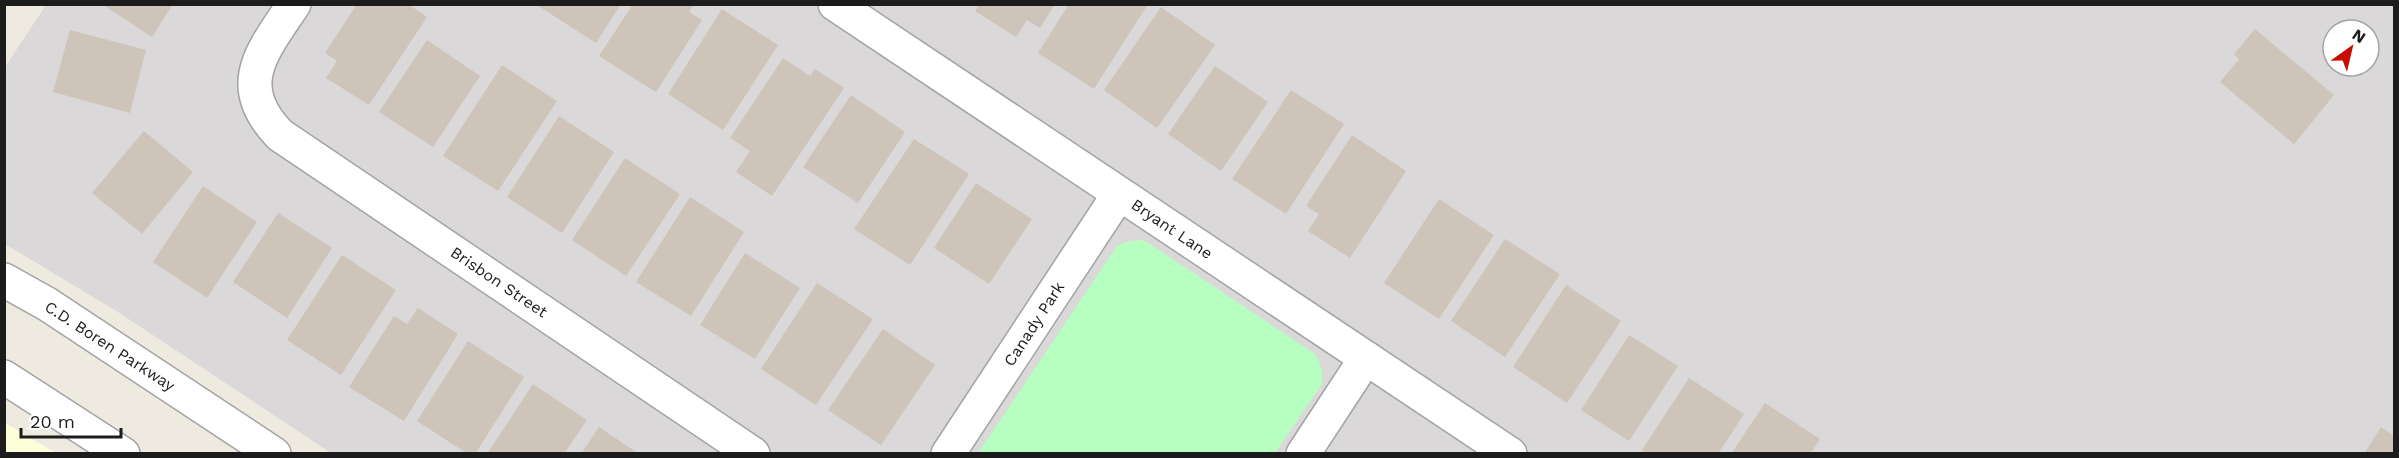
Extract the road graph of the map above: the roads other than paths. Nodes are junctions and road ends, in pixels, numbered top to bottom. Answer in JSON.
{"nodes":[{"id":1,"x":294,"y":4,"type":"edge"},
{"id":2,"x":835,"y":4,"type":"edge"},
{"id":3,"x":1119,"y":194,"type":"junction"},
{"id":4,"x":4,"y":280,"type":"edge"},
{"id":5,"x":1366,"y":358,"type":"junction"},
{"id":6,"x":4,"y":377,"type":"edge"},
{"id":7,"x":733,"y":448,"type":"edge"},
{"id":8,"x":123,"y":453,"type":"edge"},
{"id":9,"x":274,"y":453,"type":"edge"},
{"id":10,"x":948,"y":453,"type":"edge"},
{"id":11,"x":1303,"y":453,"type":"edge"},
{"id":12,"x":1510,"y":453,"type":"edge"}],
"edges":[{"from":1,"to":7,"type":"street","name":"Brisbon Street"},
{"from":2,"to":3,"type":"street","name":"Bryant Lane"},
{"from":3,"to":5,"type":"street","name":"Bryant Lane"},
{"from":3,"to":10,"type":"street","name":"Canady Park"},
{"from":4,"to":9,"type":"street","name":"C.D. Boren Parkway"},
{"from":5,"to":11,"type":"street"},
{"from":5,"to":12,"type":"street","name":"Bryant Lane"},
{"from":6,"to":8,"type":"street"}]}
